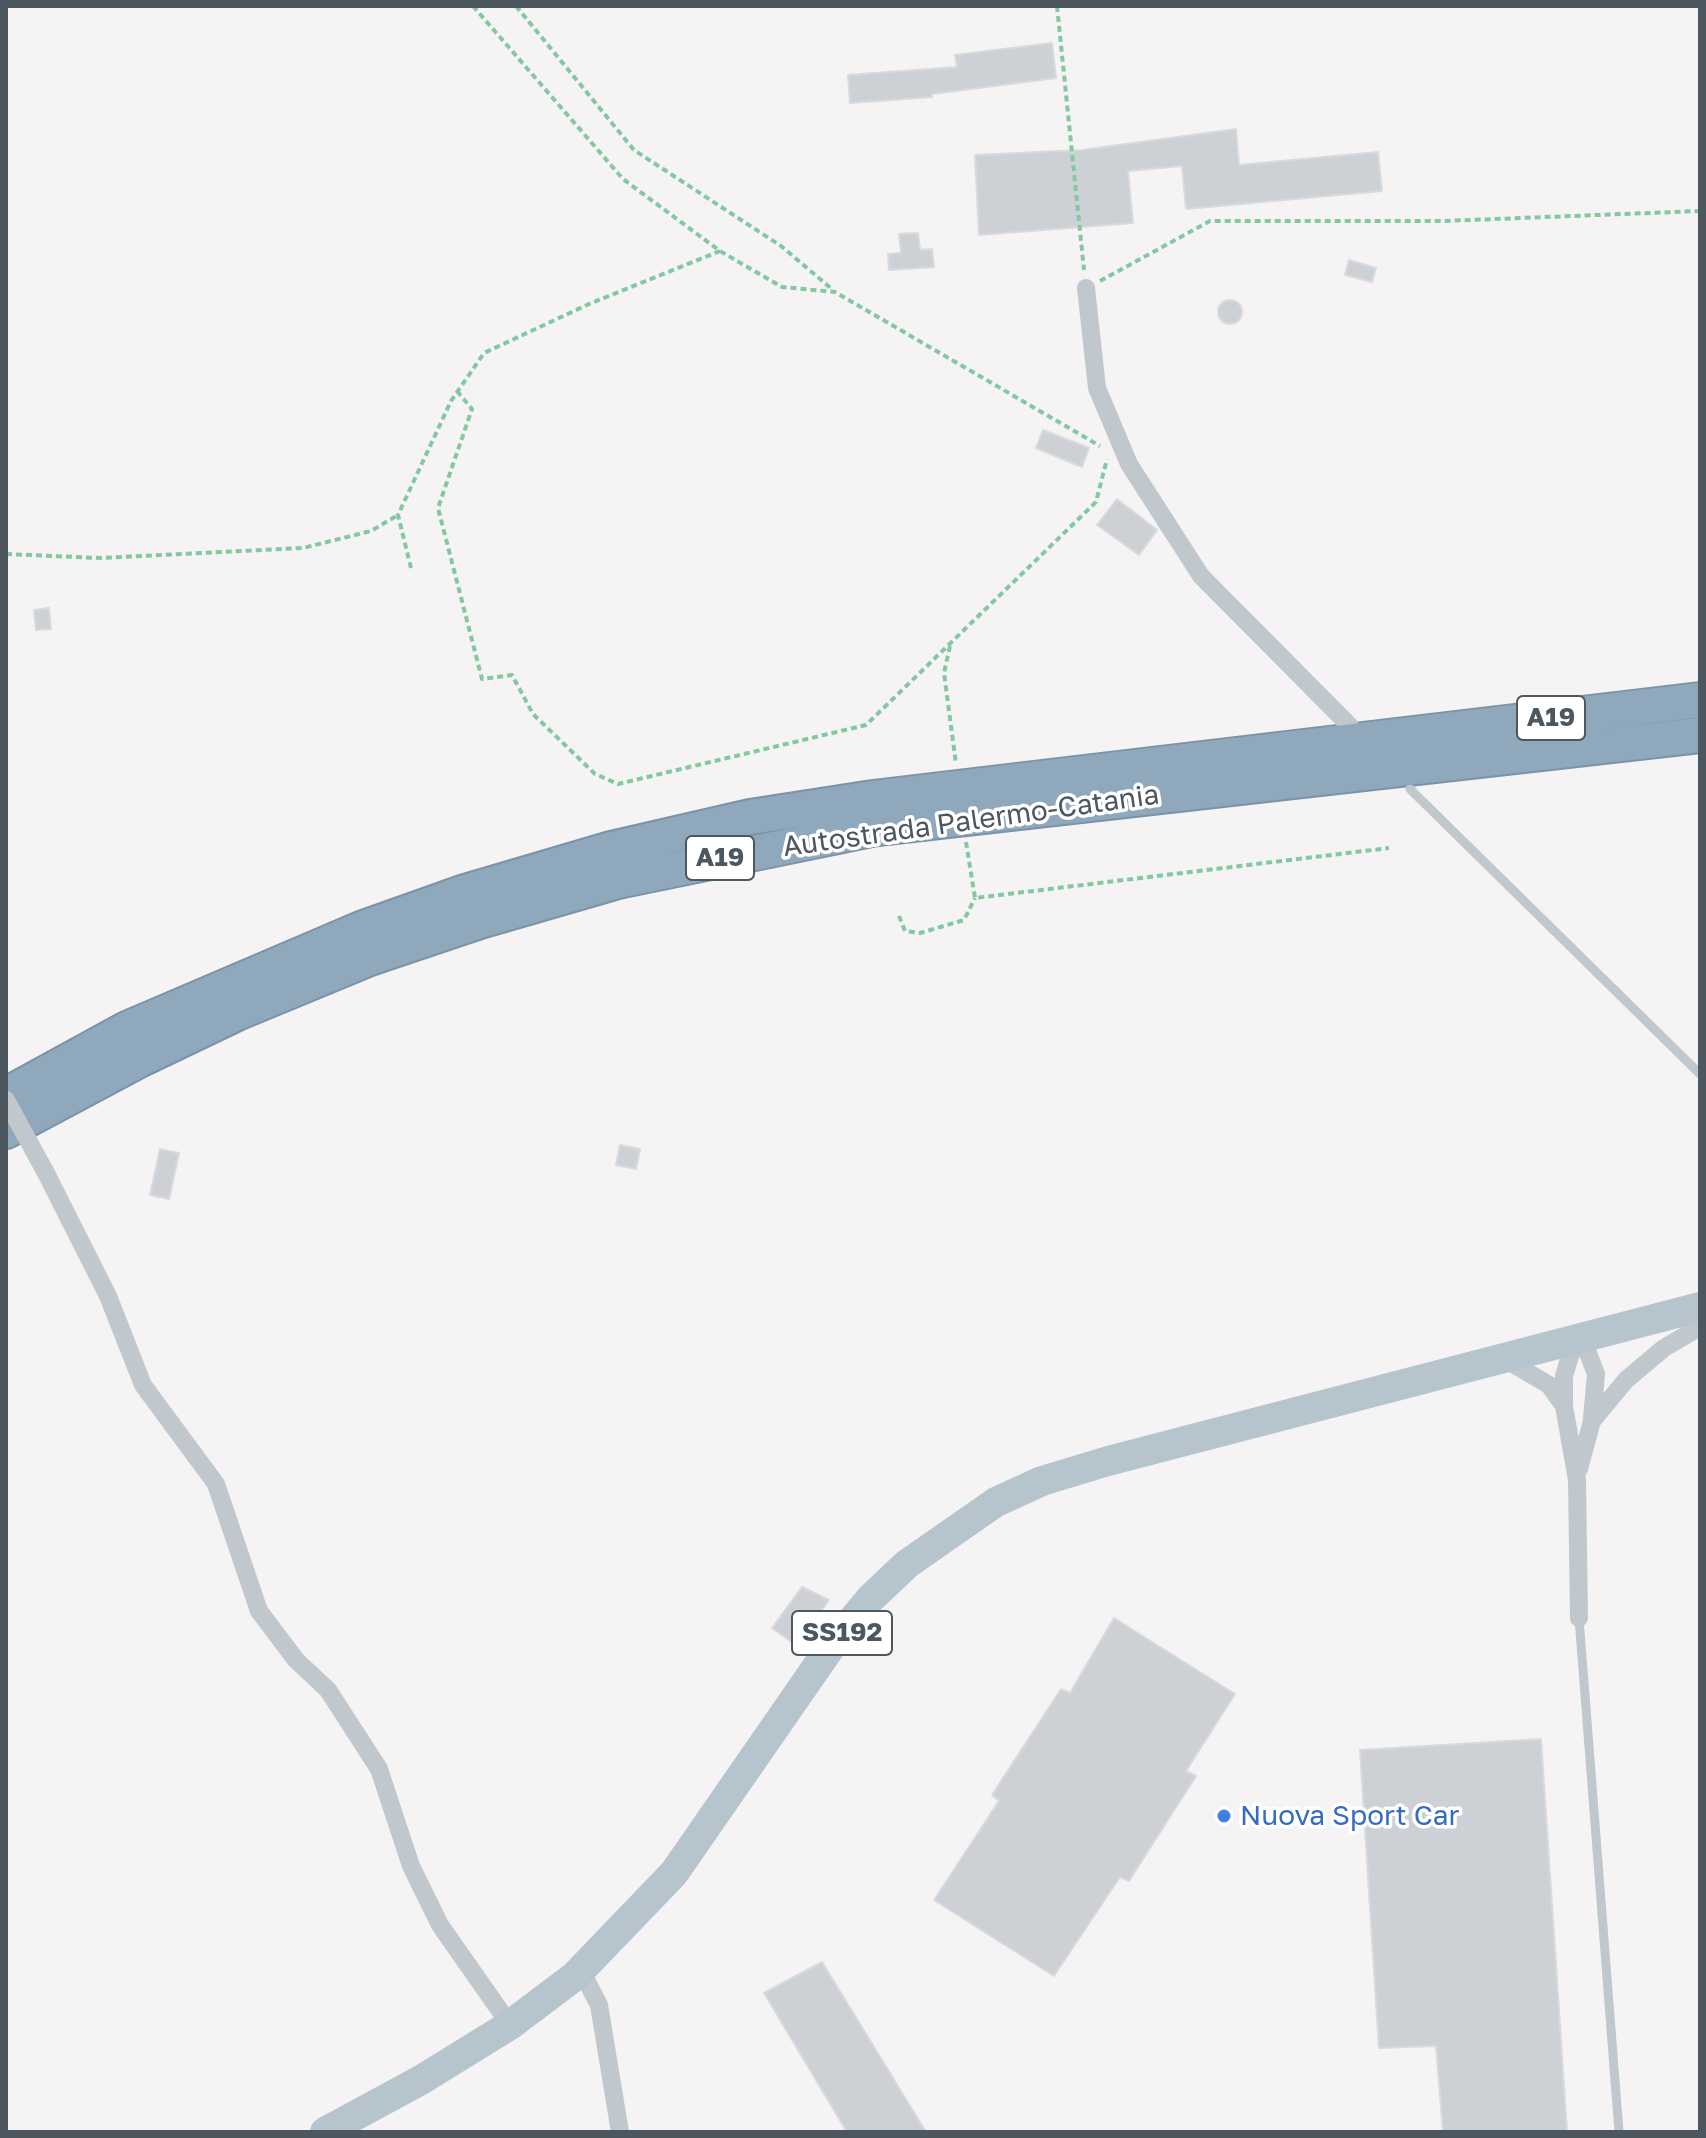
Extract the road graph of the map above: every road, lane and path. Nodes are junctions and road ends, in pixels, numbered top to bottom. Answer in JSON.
{"nodes":[{"id":1,"x":473,"y":6,"type":"edge"},
{"id":2,"x":516,"y":6,"type":"edge"},
{"id":3,"x":1057,"y":6,"type":"edge"},
{"id":4,"x":1700,"y":211,"type":"edge"},
{"id":5,"x":720,"y":251,"type":"junction"},
{"id":6,"x":1086,"y":288,"type":"junction"},
{"id":7,"x":835,"y":292,"type":"junction"},
{"id":8,"x":457,"y":391,"type":"junction"},
{"id":9,"x":398,"y":515,"type":"junction"},
{"id":10,"x":6,"y":554,"type":"edge"},
{"id":11,"x":411,"y":568,"type":"dead end"},
{"id":12,"x":950,"y":645,"type":"junction"},
{"id":13,"x":1700,"y":683,"type":"edge"},
{"id":14,"x":1700,"y":700,"type":"edge"},
{"id":15,"x":1350,"y":726,"type":"dead end"},
{"id":16,"x":1402,"y":735,"type":"junction"},
{"id":17,"x":1700,"y":735,"type":"edge"},
{"id":18,"x":956,"y":766,"type":"dead end"},
{"id":19,"x":1410,"y":789,"type":"dead end"},
{"id":20,"x":966,"y":841,"type":"dead end"},
{"id":21,"x":1389,"y":848,"type":"dead end"},
{"id":22,"x":975,"y":898,"type":"junction"},
{"id":23,"x":899,"y":916,"type":"dead end"},
{"id":24,"x":1700,"y":1074,"type":"edge"},
{"id":25,"x":6,"y":1098,"type":"edge"},
{"id":26,"x":6,"y":1131,"type":"edge"},
{"id":27,"x":1700,"y":1307,"type":"edge"},
{"id":28,"x":1700,"y":1327,"type":"edge"},
{"id":29,"x":1575,"y":1340,"type":"junction"},
{"id":30,"x":1502,"y":1358,"type":"junction"},
{"id":31,"x":1564,"y":1406,"type":"junction"},
{"id":32,"x":1592,"y":1421,"type":"junction"},
{"id":33,"x":1577,"y":1480,"type":"junction"},
{"id":34,"x":1579,"y":1618,"type":"joint"},
{"id":35,"x":575,"y":1976,"type":"junction"},
{"id":36,"x":510,"y":2025,"type":"junction"},
{"id":37,"x":325,"y":2132,"type":"edge"},
{"id":38,"x":620,"y":2132,"type":"edge"},
{"id":39,"x":1619,"y":2132,"type":"edge"}],
"edges":[{"from":1,"to":5,"type":"path"},
{"from":2,"to":7,"type":"path"},
{"from":3,"to":6,"type":"path"},
{"from":4,"to":6,"type":"path"},
{"from":5,"to":7,"type":"path"},
{"from":5,"to":8,"type":"path"},
{"from":6,"to":15,"type":"street"},
{"from":7,"to":12,"type":"path"},
{"from":8,"to":9,"type":"path"},
{"from":8,"to":12,"type":"path"},
{"from":9,"to":10,"type":"path"},
{"from":9,"to":11,"type":"path"},
{"from":12,"to":18,"type":"path"},
{"from":13,"to":16,"type":"highway"},
{"from":14,"to":16,"type":"highway","name":"Autostrada Palermo-Catania","number":"A19"},
{"from":16,"to":25,"type":"highway","name":"Autostrada Palermo-Catania","number":"A19"},
{"from":17,"to":26,"type":"highway","name":"Autostrada Palermo-Catania","number":"A19"},
{"from":19,"to":24,"type":"lane"},
{"from":20,"to":22,"type":"path"},
{"from":21,"to":22,"type":"path"},
{"from":22,"to":23,"type":"path"},
{"from":25,"to":36,"type":"street","bridge":true},
{"from":27,"to":29,"type":"main road"},
{"from":28,"to":32,"type":"street"},
{"from":29,"to":30,"type":"main road"},
{"from":29,"to":31,"type":"street"},
{"from":29,"to":32,"type":"street"},
{"from":30,"to":31,"type":"street"},
{"from":30,"to":35,"type":"main road","number":"SS192"},
{"from":31,"to":33,"type":"street"},
{"from":32,"to":33,"type":"street"},
{"from":33,"to":34,"type":"street"},
{"from":34,"to":39,"type":"lane"},
{"from":35,"to":36,"type":"main road","number":"SS192"},
{"from":35,"to":38,"type":"street"},
{"from":36,"to":37,"type":"main road","number":"SS192"}]}
